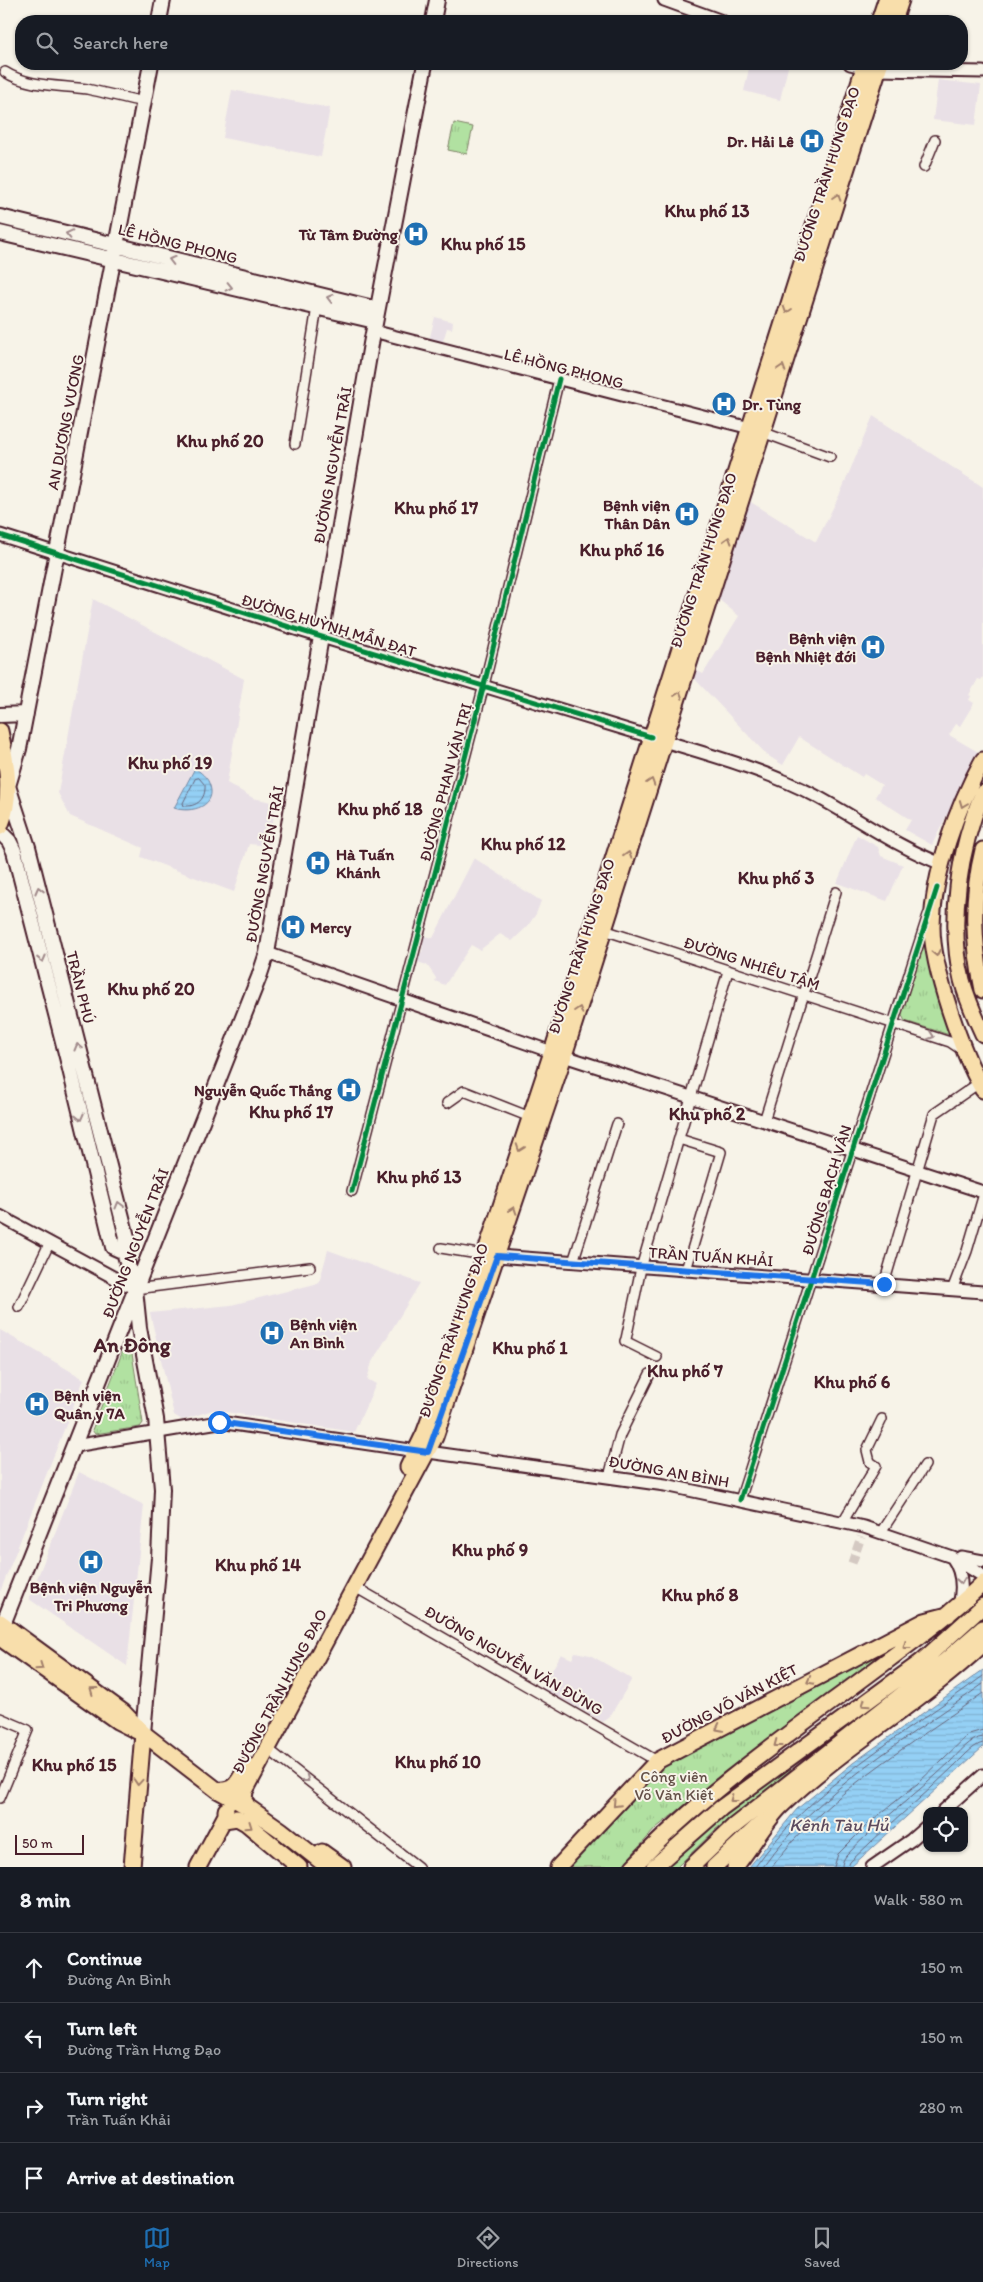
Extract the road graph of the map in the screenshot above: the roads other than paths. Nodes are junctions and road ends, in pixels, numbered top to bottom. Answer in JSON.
{"nodes":[{"id":1,"x":163,"y":0,"type":"edge"},
{"id":2,"x":437,"y":0,"type":"edge"},
{"id":3,"x":664,"y":0,"type":"edge"},
{"id":4,"x":886,"y":0,"type":"edge"},
{"id":5,"x":901,"y":0,"type":"edge"},
{"id":6,"x":160,"y":15,"type":"edge"},
{"id":7,"x":434,"y":15,"type":"edge"},
{"id":8,"x":705,"y":15,"type":"edge"},
{"id":9,"x":881,"y":15,"type":"edge"},
{"id":10,"x":896,"y":15,"type":"edge"},
{"id":11,"x":150,"y":70,"type":"edge"},
{"id":12,"x":424,"y":70,"type":"edge"},
{"id":13,"x":867,"y":70,"type":"edge"},
{"id":14,"x":945,"y":70,"type":"edge"},
{"id":15,"x":5,"y":72,"type":"dead end"},
{"id":16,"x":983,"y":72,"type":"edge"},
{"id":17,"x":144,"y":102,"type":"junction"},
{"id":18,"x":935,"y":140,"type":"dead end"},
{"id":19,"x":924,"y":167,"type":"dead end"},
{"id":20,"x":0,"y":217,"type":"edge"},
{"id":21,"x":0,"y":232,"type":"edge"},
{"id":22,"x":116,"y":246,"type":"junction"},
{"id":23,"x":113,"y":260,"type":"junction"},
{"id":24,"x":317,"y":307,"type":"junction"},
{"id":25,"x":375,"y":320,"type":"junction"},
{"id":26,"x":559,"y":379,"type":"junction"},
{"id":27,"x":756,"y":430,"type":"junction"},
{"id":28,"x":295,"y":444,"type":"dead end"},
{"id":29,"x":830,"y":457,"type":"dead end"},
{"id":30,"x":0,"y":535,"type":"edge"},
{"id":31,"x":57,"y":554,"type":"junction"},
{"id":32,"x":321,"y":637,"type":"junction"},
{"id":33,"x":484,"y":684,"type":"junction"},
{"id":34,"x":26,"y":714,"type":"junction"},
{"id":35,"x":0,"y":716,"type":"edge"},
{"id":36,"x":0,"y":731,"type":"edge"},
{"id":37,"x":658,"y":739,"type":"junction"},
{"id":38,"x":983,"y":760,"type":"edge"},
{"id":39,"x":4,"y":791,"type":"edge"},
{"id":40,"x":983,"y":794,"type":"edge"},
{"id":41,"x":0,"y":827,"type":"edge"},
{"id":42,"x":0,"y":832,"type":"edge"},
{"id":43,"x":983,"y":850,"type":"edge"},
{"id":44,"x":942,"y":864,"type":"junction"},
{"id":45,"x":961,"y":870,"type":"junction"},
{"id":46,"x":980,"y":873,"type":"edge"},
{"id":47,"x":937,"y":888,"type":"junction"},
{"id":48,"x":836,"y":892,"type":"dead end"},
{"id":49,"x":598,"y":928,"type":"junction"},
{"id":50,"x":267,"y":953,"type":"junction"},
{"id":51,"x":728,"y":971,"type":"junction"},
{"id":52,"x":983,"y":990,"type":"edge"},
{"id":53,"x":802,"y":995,"type":"junction"},
{"id":54,"x":401,"y":1000,"type":"junction"},
{"id":55,"x":63,"y":1017,"type":"junction"},
{"id":56,"x":892,"y":1023,"type":"junction"},
{"id":57,"x":983,"y":1034,"type":"edge"},
{"id":58,"x":558,"y":1054,"type":"junction"},
{"id":59,"x":967,"y":1056,"type":"junction"},
{"id":60,"x":981,"y":1086,"type":"edge"},
{"id":61,"x":691,"y":1097,"type":"junction"},
{"id":62,"x":447,"y":1103,"type":"dead end"},
{"id":63,"x":530,"y":1117,"type":"junction"},
{"id":64,"x":764,"y":1121,"type":"junction"},
{"id":65,"x":617,"y":1124,"type":"dead end"},
{"id":66,"x":679,"y":1139,"type":"junction"},
{"id":67,"x":852,"y":1150,"type":"junction"},
{"id":68,"x":918,"y":1171,"type":"junction"},
{"id":69,"x":352,"y":1191,"type":"dead end"},
{"id":70,"x":983,"y":1192,"type":"edge"},
{"id":71,"x":983,"y":1197,"type":"edge"},
{"id":72,"x":0,"y":1216,"type":"edge"},
{"id":73,"x":50,"y":1244,"type":"junction"},
{"id":74,"x":441,"y":1248,"type":"dead end"},
{"id":75,"x":491,"y":1256,"type":"junction"},
{"id":76,"x":573,"y":1262,"type":"junction"},
{"id":77,"x":310,"y":1267,"type":"dead end"},
{"id":78,"x":641,"y":1268,"type":"junction"},
{"id":79,"x":686,"y":1270,"type":"junction"},
{"id":80,"x":811,"y":1279,"type":"junction"},
{"id":81,"x":884,"y":1284,"type":"junction"},
{"id":82,"x":135,"y":1289,"type":"junction"},
{"id":83,"x":952,"y":1290,"type":"junction"},
{"id":84,"x":983,"y":1292,"type":"edge"},
{"id":85,"x":19,"y":1307,"type":"dead end"},
{"id":86,"x":658,"y":1357,"type":"dead end"},
{"id":87,"x":650,"y":1374,"type":"dead end"},
{"id":88,"x":882,"y":1419,"type":"dead end"},
{"id":89,"x":158,"y":1431,"type":"junction"},
{"id":90,"x":74,"y":1446,"type":"junction"},
{"id":91,"x":422,"y":1451,"type":"junction"},
{"id":92,"x":925,"y":1465,"type":"dead end"},
{"id":93,"x":609,"y":1477,"type":"junction"},
{"id":94,"x":740,"y":1500,"type":"junction"},
{"id":95,"x":842,"y":1523,"type":"junction"},
{"id":96,"x":881,"y":1532,"type":"junction"},
{"id":97,"x":952,"y":1557,"type":"junction"},
{"id":98,"x":983,"y":1561,"type":"edge"},
{"id":99,"x":983,"y":1576,"type":"edge"},
{"id":100,"x":983,"y":1583,"type":"edge"},
{"id":101,"x":351,"y":1585,"type":"junction"},
{"id":102,"x":983,"y":1606,"type":"edge"},
{"id":103,"x":954,"y":1610,"type":"junction"},
{"id":104,"x":983,"y":1628,"type":"edge"},
{"id":105,"x":1,"y":1629,"type":"edge"},
{"id":106,"x":983,"y":1644,"type":"edge"},
{"id":107,"x":0,"y":1718,"type":"edge"},
{"id":108,"x":852,"y":1732,"type":"junction"},
{"id":109,"x":143,"y":1733,"type":"junction"},
{"id":110,"x":268,"y":1749,"type":"junction"},
{"id":111,"x":657,"y":1761,"type":"junction"},
{"id":112,"x":822,"y":1770,"type":"junction"},
{"id":113,"x":983,"y":1775,"type":"edge"},
{"id":114,"x":218,"y":1790,"type":"junction"},
{"id":115,"x":0,"y":1798,"type":"edge"},
{"id":116,"x":248,"y":1807,"type":"junction"},
{"id":117,"x":947,"y":1807,"type":"edge"},
{"id":118,"x":780,"y":1808,"type":"junction"},
{"id":119,"x":224,"y":1820,"type":"junction"},
{"id":120,"x":923,"y":1830,"type":"edge"},
{"id":121,"x":283,"y":1840,"type":"junction"},
{"id":122,"x":132,"y":1867,"type":"edge"},
{"id":123,"x":198,"y":1867,"type":"edge"},
{"id":124,"x":299,"y":1867,"type":"edge"},
{"id":125,"x":312,"y":1867,"type":"edge"},
{"id":126,"x":328,"y":1867,"type":"edge"},
{"id":127,"x":343,"y":1867,"type":"edge"},
{"id":128,"x":418,"y":1867,"type":"edge"},
{"id":129,"x":558,"y":1867,"type":"edge"},
{"id":130,"x":633,"y":1867,"type":"edge"},
{"id":131,"x":654,"y":1867,"type":"edge"},
{"id":132,"x":691,"y":1867,"type":"edge"},
{"id":133,"x":714,"y":1867,"type":"edge"},
{"id":134,"x":735,"y":1867,"type":"edge"},
{"id":135,"x":872,"y":1867,"type":"edge"}],
"edges":[{"from":1,"to":6,"type":"main road"},
{"from":2,"to":7,"type":"main road"},
{"from":3,"to":8,"type":"street"},
{"from":4,"to":9,"type":"main road"},
{"from":5,"to":10,"type":"main road"},
{"from":11,"to":17,"type":"main road","name":"AN DƯƠNG VƯƠNG"},
{"from":12,"to":25,"type":"main road","name":"ĐƯỜNG NGUYỄN TRÃI"},
{"from":13,"to":27,"type":"main road","name":"ĐƯỜNG TRẦN HƯNG ĐẠO"},
{"from":14,"to":16,"type":"street"},
{"from":15,"to":17,"type":"street"},
{"from":17,"to":22,"type":"main road","name":"AN DƯƠNG VƯƠNG"},
{"from":18,"to":19,"type":"street"},
{"from":22,"to":20,"type":"main road","name":"LÊ HỒNG PHONG","one_way":true},
{"from":21,"to":23,"type":"main road","name":"LÊ HỒNG PHONG"},
{"from":22,"to":23,"type":"main road","name":"AN DƯƠNG VƯƠNG"},
{"from":25,"to":22,"type":"main road","name":"LÊ HỒNG PHONG","one_way":true},
{"from":23,"to":24,"type":"main road","name":"LÊ HỒNG PHONG","one_way":true},
{"from":23,"to":31,"type":"main road","name":"AN DƯƠNG VƯƠNG"},
{"from":24,"to":25,"type":"main road","name":"LÊ HỒNG PHONG"},
{"from":24,"to":28,"type":"street"},
{"from":25,"to":26,"type":"street","name":"LÊ HỒNG PHONG"},
{"from":25,"to":32,"type":"main road","name":"ĐƯỜNG NGUYỄN TRÃI"},
{"from":26,"to":27,"type":"street","name":"LÊ HỒNG PHONG"},
{"from":26,"to":33,"type":"street","name":"ĐƯỜNG PHAN VĂN TRỊ"},
{"from":27,"to":29,"type":"street"},
{"from":27,"to":37,"type":"main road","name":"ĐƯỜNG TRẦN HƯNG ĐẠO"},
{"from":30,"to":31,"type":"street","name":"ĐƯỜNG HUỲNH MẪN ĐẠT"},
{"from":31,"to":32,"type":"street","name":"ĐƯỜNG HUỲNH MẪN ĐẠT"},
{"from":31,"to":34,"type":"main road","name":"AN DƯƠNG VƯƠNG"},
{"from":32,"to":33,"type":"street","name":"ĐƯỜNG HUỲNH MẪN ĐẠT"},
{"from":32,"to":50,"type":"main road","name":"ĐƯỜNG NGUYỄN TRÃI"},
{"from":33,"to":37,"type":"street","name":"ĐƯỜNG HUỲNH MẪN ĐẠT"},
{"from":33,"to":54,"type":"street","name":"ĐƯỜNG PHAN VĂN TRỊ"},
{"from":34,"to":35,"type":"main road"},
{"from":34,"to":39,"type":"main road","name":"AN DƯƠNG VƯƠNG"},
{"from":36,"to":39,"type":"main road","name":"TRẦN PHÚ"},
{"from":37,"to":44,"type":"street","name":"ĐƯỜNG HUỲNH MẪN ĐẠT"},
{"from":37,"to":49,"type":"main road","name":"ĐƯỜNG TRẦN HƯNG ĐẠO"},
{"from":38,"to":44,"type":"main road","one_way":true},
{"from":39,"to":41,"type":"main road","name":"AN DƯƠNG VƯƠNG"},
{"from":55,"to":39,"type":"main road","name":"TRẦN PHÚ","one_way":true},
{"from":40,"to":45,"type":"main road"},
{"from":42,"to":55,"type":"main road","name":"TRẦN PHÚ","one_way":true},
{"from":43,"to":46,"type":"main road"},
{"from":44,"to":45,"type":"main road"},
{"from":44,"to":47,"type":"main road"},
{"from":45,"to":46,"type":"main road"},
{"from":45,"to":57,"type":"main road"},
{"from":46,"to":52,"type":"main road"},
{"from":47,"to":56,"type":"street","name":"ĐƯỜNG BẠCH VÂN"},
{"from":47,"to":59,"type":"main road","one_way":true},
{"from":48,"to":53,"type":"street"},
{"from":49,"to":51,"type":"street","name":"ĐƯỜNG NHIÊU TÂM"},
{"from":49,"to":58,"type":"main road","name":"ĐƯỜNG TRẦN HƯNG ĐẠO"},
{"from":50,"to":54,"type":"street"},
{"from":50,"to":82,"type":"main road","name":"ĐƯỜNG NGUYỄN TRÃI"},
{"from":51,"to":53,"type":"street","name":"ĐƯỜNG NHIÊU TÂM"},
{"from":51,"to":61,"type":"street"},
{"from":53,"to":56,"type":"street","name":"ĐƯỜNG NHIÊU TÂM"},
{"from":53,"to":64,"type":"street"},
{"from":54,"to":58,"type":"street"},
{"from":54,"to":69,"type":"street","name":"ĐƯỜNG PHAN VĂN TRỊ"},
{"from":55,"to":82,"type":"main road","name":"TRẦN PHÚ"},
{"from":56,"to":59,"type":"street","name":"ĐƯỜNG NHIÊU TÂM","one_way":true},
{"from":56,"to":67,"type":"street","name":"ĐƯỜNG BẠCH VÂN"},
{"from":58,"to":61,"type":"street"},
{"from":58,"to":63,"type":"main road","name":"ĐƯỜNG TRẦN HƯNG ĐẠO"},
{"from":75,"to":58,"type":"main road","name":"ĐƯỜNG TRẦN HƯNG ĐẠO","one_way":true},
{"from":59,"to":60,"type":"main road"},
{"from":60,"to":68,"type":"street"},
{"from":61,"to":64,"type":"street"},
{"from":61,"to":66,"type":"street"},
{"from":62,"to":63,"type":"street"},
{"from":63,"to":75,"type":"main road","name":"ĐƯỜNG TRẦN HƯNG ĐẠO","one_way":true},
{"from":64,"to":67,"type":"street"},
{"from":65,"to":76,"type":"street"},
{"from":66,"to":78,"type":"street"},
{"from":66,"to":79,"type":"street"},
{"from":67,"to":68,"type":"street"},
{"from":67,"to":80,"type":"street","name":"ĐƯỜNG BẠCH VÂN"},
{"from":68,"to":70,"type":"street"},
{"from":68,"to":81,"type":"street"},
{"from":71,"to":83,"type":"street"},
{"from":72,"to":73,"type":"street"},
{"from":73,"to":82,"type":"street"},
{"from":73,"to":85,"type":"street"},
{"from":74,"to":75,"type":"street"},
{"from":75,"to":76,"type":"street","name":"TRẦN TUẤN KHẢI"},
{"from":75,"to":91,"type":"main road","name":"ĐƯỜNG TRẦN HƯNG ĐẠO"},
{"from":76,"to":78,"type":"street","name":"TRẦN TUẤN KHẢI"},
{"from":77,"to":82,"type":"street"},
{"from":78,"to":79,"type":"street","name":"TRẦN TUẤN KHẢI"},
{"from":78,"to":86,"type":"street"},
{"from":79,"to":80,"type":"street","name":"TRẦN TUẤN KHẢI"},
{"from":80,"to":81,"type":"street","name":"TRẦN TUẤN KHẢI"},
{"from":80,"to":94,"type":"street","name":"ĐƯỜNG BẠCH VÂN"},
{"from":81,"to":83,"type":"street","name":"TRẦN TUẤN KHẢI"},
{"from":82,"to":89,"type":"main road"},
{"from":82,"to":90,"type":"main road","name":"ĐƯỜNG NGUYỄN TRÃI"},
{"from":83,"to":84,"type":"street","name":"TRẦN TUẤN KHẢI"},
{"from":87,"to":93,"type":"street"},
{"from":88,"to":95,"type":"street"},
{"from":89,"to":90,"type":"street","name":"ĐƯỜNG AN BÌNH"},
{"from":89,"to":91,"type":"street","name":"ĐƯỜNG AN BÌNH"},
{"from":89,"to":109,"type":"main road"},
{"from":90,"to":105,"type":"main road","name":"ĐƯỜNG NGUYỄN TRÃI"},
{"from":91,"to":93,"type":"street","name":"ĐƯỜNG AN BÌNH"},
{"from":91,"to":101,"type":"main road","name":"ĐƯỜNG TRẦN HƯNG ĐẠO"},
{"from":92,"to":96,"type":"street"},
{"from":93,"to":94,"type":"street","name":"ĐƯỜNG AN BÌNH"},
{"from":94,"to":95,"type":"street","name":"ĐƯỜNG AN BÌNH"},
{"from":95,"to":96,"type":"street","name":"ĐƯỜNG AN BÌNH"},
{"from":96,"to":97,"type":"street","name":"ĐƯỜNG AN BÌNH"},
{"from":97,"to":98,"type":"street"},
{"from":97,"to":99,"type":"street","name":"ĐƯỜNG AN BÌNH"},
{"from":97,"to":103,"type":"street","one_way":true},
{"from":100,"to":103,"type":"main road","name":"ĐƯỜNG VÕ VĂN KIỆT"},
{"from":101,"to":110,"type":"main road","name":"ĐƯỜNG TRẦN HƯNG ĐẠO"},
{"from":101,"to":111,"type":"street","name":"ĐƯỜNG NGUYỄN VĂN ĐỪNG"},
{"from":101,"to":114,"type":"main road","name":"ĐƯỜNG TRẦN HƯNG ĐẠO"},
{"from":102,"to":131,"type":"main road","one_way":true},
{"from":103,"to":111,"type":"main road","name":"ĐƯỜNG VÕ VĂN KIỆT","one_way":true},
{"from":103,"to":130,"type":"main road","name":"ĐƯỜNG VÕ VĂN KIỆT","one_way":true},
{"from":104,"to":108,"type":"main road"},
{"from":105,"to":109,"type":"main road"},
{"from":106,"to":112,"type":"main road"},
{"from":107,"to":115,"type":"street"},
{"from":108,"to":112,"type":"main road"},
{"from":108,"to":132,"type":"main road"},
{"from":109,"to":114,"type":"main road"},
{"from":109,"to":122,"type":"main road","one_way":true},
{"from":110,"to":116,"type":"main road","name":"ĐƯỜNG TRẦN HƯNG ĐẠO"},
{"from":110,"to":128,"type":"street","one_way":true},
{"from":111,"to":129,"type":"main road","name":"ĐƯỜNG VÕ VĂN KIỆT","one_way":true},
{"from":112,"to":118,"type":"main road"},
{"from":113,"to":117,"type":"street"},
{"from":114,"to":116,"type":"main road"},
{"from":114,"to":119,"type":"main road"},
{"from":116,"to":121,"type":"main road"},
{"from":118,"to":133,"type":"main road"},
{"from":118,"to":134,"type":"main road"},
{"from":119,"to":121,"type":"main road","one_way":true},
{"from":119,"to":123,"type":"main road"},
{"from":120,"to":135,"type":"street"},
{"from":121,"to":124,"type":"main road"},
{"from":121,"to":125,"type":"main road"},
{"from":121,"to":126,"type":"main road"},
{"from":121,"to":127,"type":"main road"}]}
